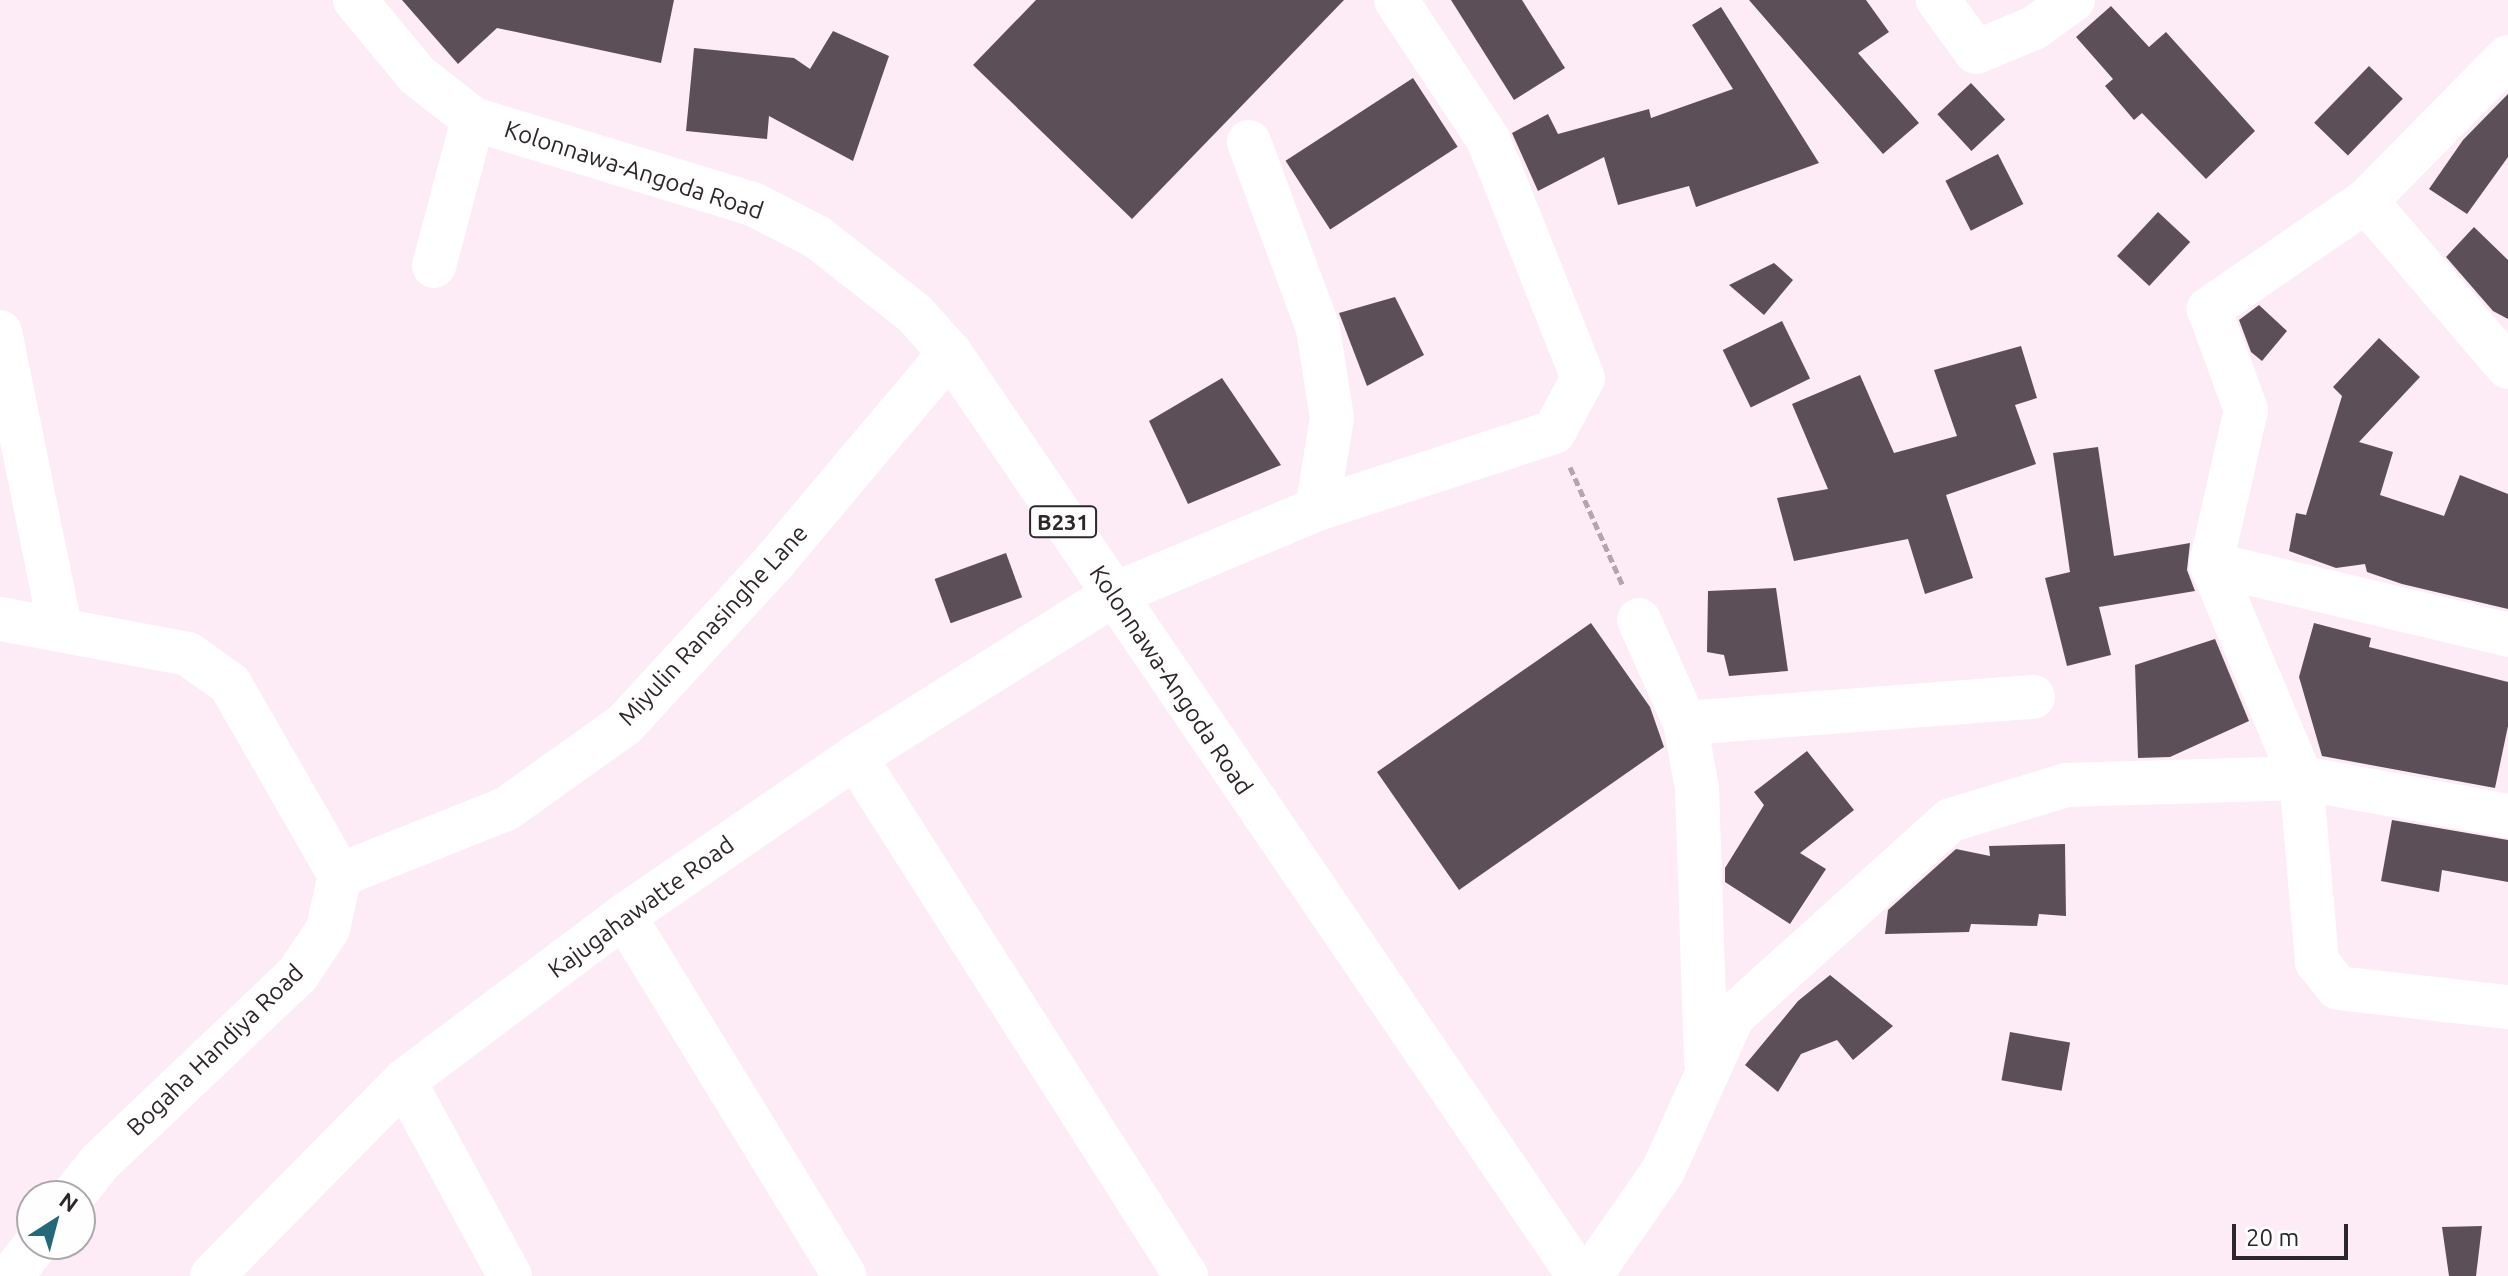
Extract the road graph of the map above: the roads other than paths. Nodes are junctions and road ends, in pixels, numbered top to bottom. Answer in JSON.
{"nodes":[{"id":1,"x":355,"y":0,"type":"edge"},
{"id":2,"x":1396,"y":0,"type":"edge"},
{"id":3,"x":1938,"y":0,"type":"edge"},
{"id":4,"x":2073,"y":0,"type":"edge"},
{"id":5,"x":2508,"y":57,"type":"edge"},
{"id":6,"x":473,"y":119,"type":"junction"},
{"id":7,"x":1249,"y":142,"type":"dead end"},
{"id":8,"x":2366,"y":201,"type":"junction"},
{"id":9,"x":434,"y":266,"type":"dead end"},
{"id":10,"x":0,"y":332,"type":"edge"},
{"id":11,"x":950,"y":353,"type":"junction"},
{"id":12,"x":2508,"y":367,"type":"edge"},
{"id":13,"x":1317,"y":509,"type":"junction"},
{"id":14,"x":2211,"y":564,"type":"junction"},
{"id":15,"x":1115,"y":594,"type":"junction"},
{"id":16,"x":0,"y":619,"type":"edge"},
{"id":17,"x":1639,"y":620,"type":"road end"},
{"id":18,"x":60,"y":628,"type":"junction"},
{"id":19,"x":2508,"y":635,"type":"edge"},
{"id":20,"x":2033,"y":697,"type":"dead end"},
{"id":21,"x":1685,"y":723,"type":"junction"},
{"id":22,"x":855,"y":757,"type":"junction"},
{"id":23,"x":2301,"y":778,"type":"junction"},
{"id":24,"x":2508,"y":816,"type":"edge"},
{"id":25,"x":340,"y":875,"type":"junction"},
{"id":26,"x":624,"y":916,"type":"junction"},
{"id":27,"x":2508,"y":1007,"type":"edge"},
{"id":28,"x":1706,"y":1076,"type":"junction"},
{"id":29,"x":404,"y":1081,"type":"junction"},
{"id":30,"x":86,"y":1180,"type":"edge"},
{"id":31,"x":24,"y":1260,"type":"edge"},
{"id":32,"x":11,"y":1276,"type":"edge"},
{"id":33,"x":212,"y":1276,"type":"edge"},
{"id":34,"x":510,"y":1276,"type":"edge"},
{"id":35,"x":845,"y":1276,"type":"edge"},
{"id":36,"x":1186,"y":1276,"type":"edge"},
{"id":37,"x":1579,"y":1276,"type":"edge"},
{"id":38,"x":1590,"y":1276,"type":"edge"}],
"edges":[{"from":1,"to":6,"type":"street","name":"Kolonnawa-Angoda Road","number":"B231"},
{"from":2,"to":13,"type":"street","name":"Kajugahawatte Road"},
{"from":3,"to":4,"type":"street"},
{"from":5,"to":8,"type":"street"},
{"from":6,"to":9,"type":"street"},
{"from":6,"to":11,"type":"street","name":"Kolonnawa-Angoda Road","number":"B231"},
{"from":7,"to":13,"type":"street"},
{"from":8,"to":12,"type":"street"},
{"from":8,"to":14,"type":"street"},
{"from":10,"to":18,"type":"street"},
{"from":11,"to":15,"type":"street","name":"Kolonnawa-Angoda Road","number":"B231"},
{"from":11,"to":25,"type":"street","name":"Miyulin Ranasinghe Lane"},
{"from":13,"to":15,"type":"street","name":"Kajugahawatte Road"},
{"from":14,"to":19,"type":"street"},
{"from":14,"to":23,"type":"street"},
{"from":15,"to":22,"type":"street","name":"Kajugahawatte Road"},
{"from":15,"to":37,"type":"street","name":"Kolonnawa-Angoda Road","number":"B231"},
{"from":16,"to":18,"type":"street"},
{"from":17,"to":21,"type":"street"},
{"from":18,"to":25,"type":"street"},
{"from":20,"to":21,"type":"street"},
{"from":21,"to":28,"type":"street"},
{"from":22,"to":26,"type":"street","name":"Kajugahawatte Road"},
{"from":22,"to":36,"type":"street"},
{"from":23,"to":24,"type":"street"},
{"from":23,"to":27,"type":"street"},
{"from":23,"to":28,"type":"street"},
{"from":25,"to":30,"type":"street","name":"Bogaha Handiya Road"},
{"from":26,"to":29,"type":"street","name":"Kajugahawatte Road"},
{"from":26,"to":35,"type":"street"},
{"from":28,"to":38,"type":"street"},
{"from":29,"to":33,"type":"street","name":"Kajugahawatte Road"},
{"from":29,"to":34,"type":"street"},
{"from":31,"to":32,"type":"street"}]}
